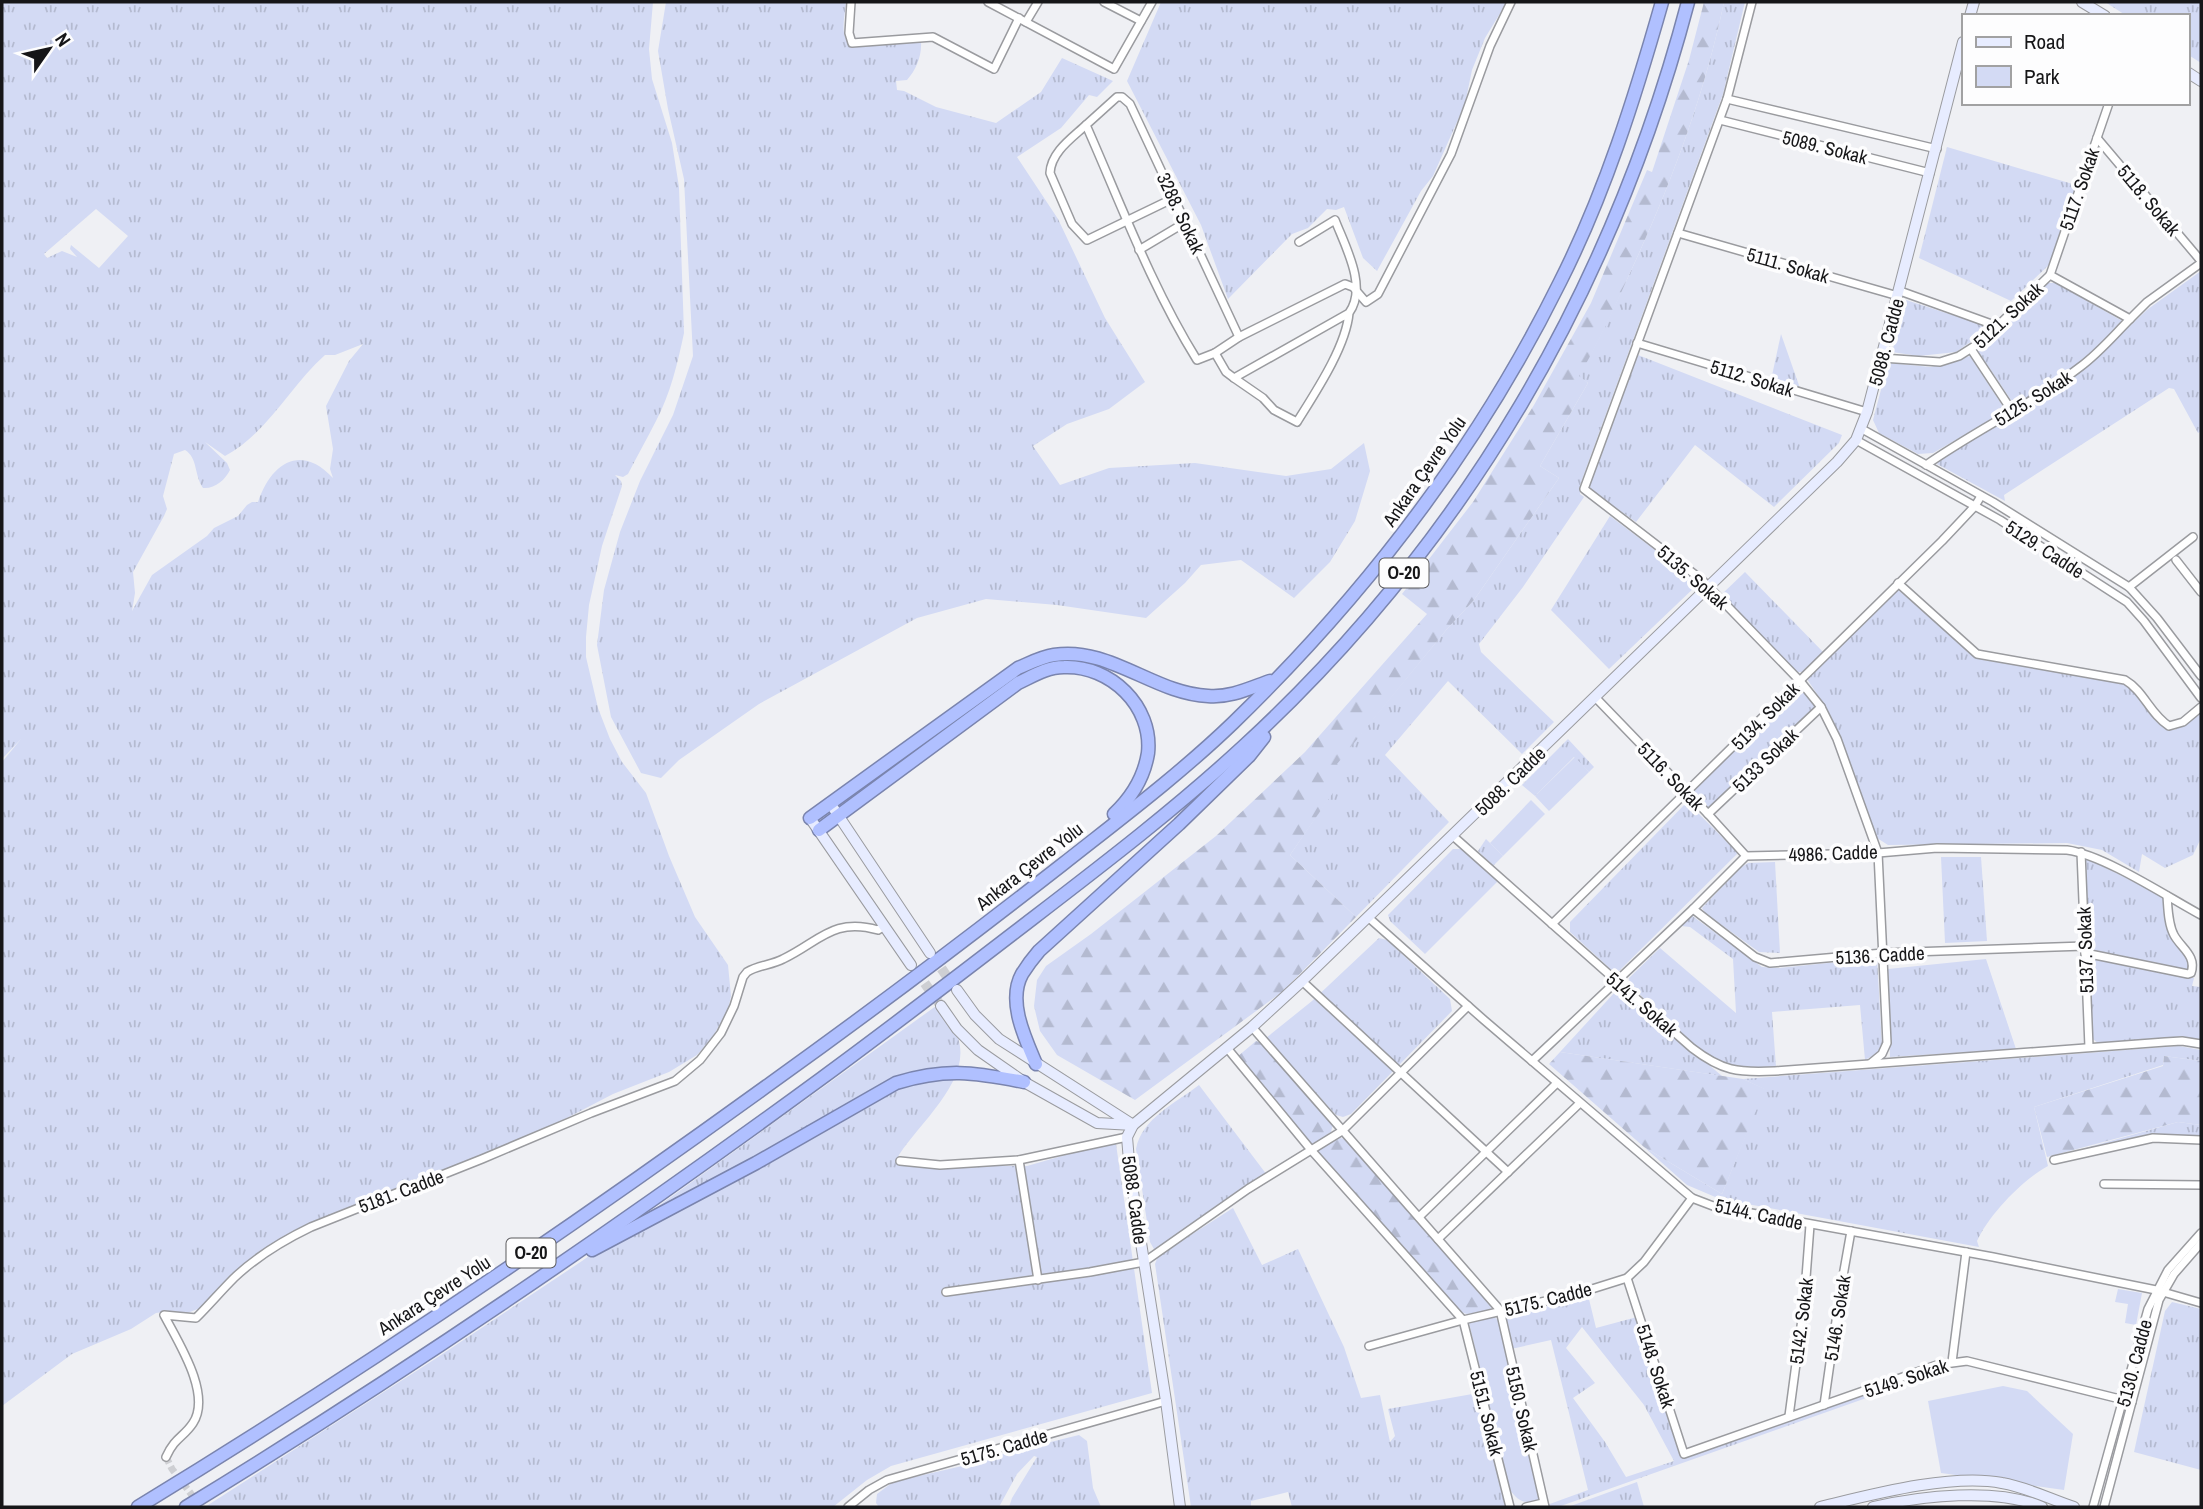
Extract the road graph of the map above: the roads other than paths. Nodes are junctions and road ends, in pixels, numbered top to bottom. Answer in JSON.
{"nodes":[{"id":1,"x":850,"y":2,"type":"edge"},
{"id":2,"x":988,"y":2,"type":"edge"},
{"id":3,"x":1038,"y":2,"type":"edge"},
{"id":4,"x":1104,"y":2,"type":"edge"},
{"id":5,"x":1152,"y":2,"type":"edge"},
{"id":6,"x":1511,"y":2,"type":"edge"},
{"id":7,"x":1662,"y":2,"type":"edge"},
{"id":8,"x":1688,"y":2,"type":"edge"},
{"id":9,"x":1752,"y":2,"type":"edge"},
{"id":10,"x":2082,"y":2,"type":"edge"},
{"id":11,"x":2102,"y":14,"type":"edge"},
{"id":12,"x":1023,"y":20,"type":"junction"},
{"id":13,"x":1141,"y":21,"type":"junction"},
{"id":14,"x":1962,"y":46,"type":"edge"},
{"id":15,"x":1727,"y":99,"type":"junction"},
{"id":16,"x":2108,"y":105,"type":"edge"},
{"id":17,"x":1720,"y":120,"type":"junction"},
{"id":18,"x":1086,"y":125,"type":"junction"},
{"id":19,"x":2097,"y":138,"type":"junction"},
{"id":20,"x":1937,"y":149,"type":"junction"},
{"id":21,"x":1930,"y":173,"type":"junction"},
{"id":22,"x":1174,"y":198,"type":"junction"},
{"id":23,"x":1127,"y":221,"type":"junction"},
{"id":24,"x":1186,"y":222,"type":"junction"},
{"id":25,"x":1678,"y":233,"type":"junction"},
{"id":26,"x":1299,"y":242,"type":"dead end"},
{"id":27,"x":1139,"y":250,"type":"junction"},
{"id":28,"x":2201,"y":262,"type":"edge"},
{"id":29,"x":2050,"y":275,"type":"junction"},
{"id":30,"x":1357,"y":292,"type":"junction"},
{"id":31,"x":1899,"y":294,"type":"junction"},
{"id":32,"x":1349,"y":313,"type":"junction"},
{"id":33,"x":2130,"y":319,"type":"junction"},
{"id":34,"x":1997,"y":326,"type":"junction"},
{"id":35,"x":1239,"y":337,"type":"junction"},
{"id":36,"x":1637,"y":343,"type":"junction"},
{"id":37,"x":1972,"y":349,"type":"junction"},
{"id":38,"x":1215,"y":353,"type":"junction"},
{"id":39,"x":1882,"y":358,"type":"junction"},
{"id":40,"x":1234,"y":378,"type":"junction"},
{"id":41,"x":2012,"y":411,"type":"junction"},
{"id":42,"x":1867,"y":412,"type":"junction"},
{"id":43,"x":1862,"y":429,"type":"junction"},
{"id":44,"x":1856,"y":440,"type":"junction"},
{"id":45,"x":1926,"y":465,"type":"junction"},
{"id":46,"x":1981,"y":496,"type":"junction"},
{"id":47,"x":1975,"y":506,"type":"junction"},
{"id":48,"x":2193,"y":537,"type":"dead end"},
{"id":49,"x":2176,"y":560,"type":"dead end"},
{"id":50,"x":1898,"y":583,"type":"junction"},
{"id":51,"x":1709,"y":587,"type":"junction"},
{"id":52,"x":2129,"y":587,"type":"junction"},
{"id":53,"x":2201,"y":592,"type":"edge"},
{"id":54,"x":2201,"y":676,"type":"edge"},
{"id":55,"x":1276,"y":679,"type":"junction"},
{"id":56,"x":1800,"y":681,"type":"junction"},
{"id":57,"x":1299,"y":692,"type":"junction"},
{"id":58,"x":1595,"y":697,"type":"junction"},
{"id":59,"x":2201,"y":698,"type":"edge"},
{"id":60,"x":1821,"y":707,"type":"junction"},
{"id":61,"x":2201,"y":707,"type":"edge"},
{"id":62,"x":1687,"y":792,"type":"junction"},
{"id":63,"x":830,"y":803,"type":"junction"},
{"id":64,"x":1708,"y":814,"type":"junction"},
{"id":65,"x":840,"y":817,"type":"junction"},
{"id":66,"x":810,"y":818,"type":"joint"},
{"id":67,"x":819,"y":830,"type":"junction"},
{"id":68,"x":1453,"y":836,"type":"junction"},
{"id":69,"x":2081,"y":852,"type":"junction"},
{"id":70,"x":1878,"y":853,"type":"junction"},
{"id":71,"x":1746,"y":856,"type":"junction"},
{"id":72,"x":1058,"y":867,"type":"junction"},
{"id":73,"x":2167,"y":896,"type":"junction"},
{"id":74,"x":1693,"y":909,"type":"junction"},
{"id":75,"x":2201,"y":915,"type":"edge"},
{"id":76,"x":1369,"y":918,"type":"junction"},
{"id":77,"x":1552,"y":924,"type":"junction"},
{"id":78,"x":884,"y":926,"type":"junction"},
{"id":79,"x":2085,"y":949,"type":"junction"},
{"id":80,"x":930,"y":953,"type":"tunnel mouth"},
{"id":81,"x":1883,"y":953,"type":"junction"},
{"id":82,"x":911,"y":965,"type":"tunnel mouth"},
{"id":83,"x":1302,"y":981,"type":"junction"},
{"id":84,"x":1617,"y":982,"type":"junction"},
{"id":85,"x":957,"y":990,"type":"tunnel mouth"},
{"id":86,"x":941,"y":1006,"type":"tunnel mouth"},
{"id":87,"x":1468,"y":1006,"type":"junction"},
{"id":88,"x":1252,"y":1027,"type":"junction"},
{"id":89,"x":2201,"y":1044,"type":"edge"},
{"id":90,"x":2089,"y":1047,"type":"junction"},
{"id":91,"x":1227,"y":1048,"type":"junction"},
{"id":92,"x":1532,"y":1061,"type":"junction"},
{"id":93,"x":1871,"y":1063,"type":"junction"},
{"id":94,"x":1036,"y":1064,"type":"junction"},
{"id":95,"x":1400,"y":1072,"type":"junction"},
{"id":96,"x":1024,"y":1082,"type":"junction"},
{"id":97,"x":1558,"y":1083,"type":"junction"},
{"id":98,"x":1580,"y":1103,"type":"junction"},
{"id":99,"x":1133,"y":1125,"type":"junction"},
{"id":100,"x":1342,"y":1131,"type":"junction"},
{"id":101,"x":1127,"y":1137,"type":"junction"},
{"id":102,"x":2201,"y":1140,"type":"edge"},
{"id":103,"x":1312,"y":1151,"type":"junction"},
{"id":104,"x":1487,"y":1151,"type":"junction"},
{"id":105,"x":1019,"y":1160,"type":"junction"},
{"id":106,"x":2054,"y":1160,"type":"dead end"},
{"id":107,"x":900,"y":1161,"type":"dead end"},
{"id":108,"x":1508,"y":1172,"type":"junction"},
{"id":109,"x":2104,"y":1184,"type":"dead end"},
{"id":110,"x":2201,"y":1185,"type":"edge"},
{"id":111,"x":1692,"y":1198,"type":"junction"},
{"id":112,"x":1419,"y":1217,"type":"junction"},
{"id":113,"x":1810,"y":1225,"type":"junction"},
{"id":114,"x":1851,"y":1231,"type":"junction"},
{"id":115,"x":2201,"y":1233,"type":"edge"},
{"id":116,"x":1438,"y":1239,"type":"junction"},
{"id":117,"x":2201,"y":1243,"type":"edge"},
{"id":118,"x":1966,"y":1252,"type":"junction"},
{"id":119,"x":1144,"y":1262,"type":"junction"},
{"id":120,"x":540,"y":1278,"type":"junction"},
{"id":121,"x":1627,"y":1278,"type":"junction"},
{"id":122,"x":1038,"y":1280,"type":"junction"},
{"id":123,"x":2160,"y":1291,"type":"junction"},
{"id":124,"x":946,"y":1292,"type":"dead end"},
{"id":125,"x":2201,"y":1303,"type":"edge"},
{"id":126,"x":1500,"y":1310,"type":"junction"},
{"id":127,"x":1463,"y":1320,"type":"junction"},
{"id":128,"x":1369,"y":1346,"type":"dead end"},
{"id":129,"x":1952,"y":1362,"type":"junction"},
{"id":130,"x":1166,"y":1401,"type":"junction"},
{"id":131,"x":2129,"y":1401,"type":"junction"},
{"id":132,"x":1824,"y":1405,"type":"junction"},
{"id":133,"x":1789,"y":1416,"type":"junction"},
{"id":134,"x":1684,"y":1454,"type":"joint"},
{"id":135,"x":166,"y":1457,"type":"dead end"},
{"id":136,"x":1544,"y":1505,"type":"edge"},
{"id":137,"x":138,"y":1507,"type":"edge"},
{"id":138,"x":186,"y":1507,"type":"edge"},
{"id":139,"x":848,"y":1507,"type":"edge"},
{"id":140,"x":1180,"y":1507,"type":"edge"},
{"id":141,"x":1510,"y":1507,"type":"edge"},
{"id":142,"x":1526,"y":1507,"type":"edge"},
{"id":143,"x":1820,"y":1507,"type":"edge"},
{"id":144,"x":1873,"y":1507,"type":"edge"},
{"id":145,"x":2042,"y":1507,"type":"edge"},
{"id":146,"x":2074,"y":1507,"type":"edge"},
{"id":147,"x":2093,"y":1507,"type":"edge"},
{"id":148,"x":2104,"y":1507,"type":"edge"}],
"edges":[{"from":1,"to":12,"type":"street"},
{"from":2,"to":12,"type":"street"},
{"from":3,"to":12,"type":"street"},
{"from":4,"to":13,"type":"street"},
{"from":5,"to":13,"type":"street"},
{"from":6,"to":30,"type":"street"},
{"from":7,"to":55,"type":"highway","name":"Ankara Çevre Yolu","number":"O-20"},
{"from":8,"to":57,"type":"highway","number":"O-20"},
{"from":9,"to":15,"type":"street","name":"5135. Sokak"},
{"from":10,"to":11,"type":"street"},
{"from":12,"to":13,"type":"street"},
{"from":14,"to":20,"type":"street","name":"5088. Cadde"},
{"from":15,"to":17,"type":"street","name":"5135. Sokak"},
{"from":15,"to":20,"type":"street","name":"5089. Sokak"},
{"from":16,"to":19,"type":"street","name":"5117. Sokak"},
{"from":17,"to":21,"type":"street","name":"5089. Sokak"},
{"from":17,"to":25,"type":"street","name":"5135. Sokak"},
{"from":18,"to":22,"type":"street","name":"3288. Sokak"},
{"from":18,"to":23,"type":"street"},
{"from":18,"to":23,"type":"street"},
{"from":19,"to":28,"type":"street","name":"5118. Sokak"},
{"from":19,"to":29,"type":"street","name":"5117. Sokak"},
{"from":20,"to":21,"type":"street","name":"5088. Cadde"},
{"from":21,"to":31,"type":"street","name":"5088. Cadde"},
{"from":22,"to":23,"type":"street"},
{"from":22,"to":24,"type":"street","name":"3288. Sokak"},
{"from":23,"to":27,"type":"street"},
{"from":24,"to":27,"type":"street"},
{"from":24,"to":35,"type":"street","name":"3288. Sokak"},
{"from":25,"to":31,"type":"street","name":"5111. Sokak"},
{"from":25,"to":36,"type":"street","name":"5135. Sokak"},
{"from":26,"to":30,"type":"street"},
{"from":27,"to":38,"type":"street"},
{"from":28,"to":33,"type":"street","name":"5125. Sokak"},
{"from":29,"to":33,"type":"street"},
{"from":29,"to":34,"type":"street","name":"5121. Sokak"},
{"from":30,"to":32,"type":"street"},
{"from":30,"to":35,"type":"street"},
{"from":31,"to":34,"type":"street","name":"5111. Sokak"},
{"from":31,"to":39,"type":"street","name":"5088. Cadde"},
{"from":32,"to":40,"type":"street"},
{"from":32,"to":40,"type":"street"},
{"from":33,"to":41,"type":"street","name":"5125. Sokak"},
{"from":34,"to":37,"type":"street","name":"5121. Sokak"},
{"from":35,"to":38,"type":"street"},
{"from":36,"to":42,"type":"street","name":"5112. Sokak"},
{"from":36,"to":51,"type":"street","name":"5135. Sokak"},
{"from":37,"to":39,"type":"street","name":"5121. Sokak"},
{"from":37,"to":41,"type":"street"},
{"from":38,"to":40,"type":"street"},
{"from":39,"to":42,"type":"street","name":"5088. Cadde"},
{"from":41,"to":45,"type":"street","name":"5125. Sokak"},
{"from":42,"to":43,"type":"street","name":"5088. Cadde"},
{"from":43,"to":44,"type":"street","name":"5088. Cadde"},
{"from":43,"to":45,"type":"street","name":"5129. Cadde"},
{"from":44,"to":47,"type":"street","name":"5129. Cadde"},
{"from":44,"to":51,"type":"street","name":"5088. Cadde"},
{"from":45,"to":46,"type":"street","name":"5129. Cadde"},
{"from":46,"to":47,"type":"street","name":"5134. Sokak"},
{"from":46,"to":52,"type":"street","name":"5129. Cadde"},
{"from":47,"to":50,"type":"street","name":"5134. Sokak"},
{"from":47,"to":59,"type":"street","name":"5129. Cadde"},
{"from":48,"to":52,"type":"street"},
{"from":49,"to":53,"type":"street"},
{"from":50,"to":56,"type":"street","name":"5134. Sokak"},
{"from":50,"to":61,"type":"street"},
{"from":51,"to":56,"type":"street","name":"5135. Sokak"},
{"from":51,"to":58,"type":"street","name":"5088. Cadde"},
{"from":52,"to":54,"type":"street","name":"5129. Cadde"},
{"from":55,"to":63,"type":"highway"},
{"from":55,"to":72,"type":"highway","name":"Ankara Çevre Yolu","number":"O-20"},
{"from":56,"to":60,"type":"street","name":"5135. Sokak"},
{"from":56,"to":62,"type":"street","name":"5134. Sokak"},
{"from":57,"to":94,"type":"highway"},
{"from":57,"to":120,"type":"highway","number":"O-20"},
{"from":58,"to":62,"type":"street","name":"5116. Sokak"},
{"from":58,"to":68,"type":"street","name":"5088. Cadde"},
{"from":60,"to":64,"type":"street","name":"5133 Sokak"},
{"from":60,"to":70,"type":"street","name":"5135. Sokak"},
{"from":62,"to":64,"type":"street","name":"5116. Sokak"},
{"from":62,"to":77,"type":"street","name":"5134. Sokak"},
{"from":63,"to":65,"type":"street"},
{"from":63,"to":66,"type":"highway"},
{"from":64,"to":71,"type":"street","name":"5116. Sokak"},
{"from":65,"to":67,"type":"highway"},
{"from":65,"to":72,"type":"highway"},
{"from":65,"to":80,"type":"street"},
{"from":66,"to":67,"type":"street"},
{"from":67,"to":78,"type":"street"},
{"from":68,"to":76,"type":"street","name":"5088. Cadde"},
{"from":68,"to":77,"type":"street","name":"5141. Sokak"},
{"from":69,"to":70,"type":"street","name":"4986. Cadde"},
{"from":69,"to":73,"type":"street","name":"4986. Cadde"},
{"from":69,"to":79,"type":"street","name":"5137. Sokak"},
{"from":70,"to":71,"type":"street","name":"4986. Cadde"},
{"from":70,"to":81,"type":"street","name":"5135. Sokak"},
{"from":71,"to":74,"type":"street"},
{"from":72,"to":137,"type":"highway","name":"Ankara Çevre Yolu","number":"O-20"},
{"from":73,"to":75,"type":"street","name":"4986. Cadde"},
{"from":73,"to":79,"type":"street","name":"5136. Cadde"},
{"from":74,"to":81,"type":"street","name":"5136. Cadde"},
{"from":74,"to":84,"type":"street"},
{"from":76,"to":83,"type":"street","name":"5088. Cadde"},
{"from":76,"to":87,"type":"street","name":"5144. Cadde"},
{"from":77,"to":84,"type":"street","name":"5141. Sokak"},
{"from":78,"to":82,"type":"street"},
{"from":78,"to":135,"type":"street","name":"5181. Cadde"},
{"from":79,"to":81,"type":"street","name":"5136. Cadde"},
{"from":79,"to":90,"type":"street","name":"5137. Sokak"},
{"from":81,"to":93,"type":"street","name":"5135. Sokak"},
{"from":83,"to":88,"type":"street","name":"5088. Cadde"},
{"from":83,"to":95,"type":"street"},
{"from":84,"to":92,"type":"street"},
{"from":84,"to":93,"type":"street","name":"5141. Sokak"},
{"from":85,"to":94,"type":"street"},
{"from":86,"to":96,"type":"street"},
{"from":87,"to":92,"type":"street","name":"5144. Cadde"},
{"from":87,"to":95,"type":"street"},
{"from":88,"to":91,"type":"street","name":"5088. Cadde"},
{"from":88,"to":100,"type":"street"},
{"from":89,"to":90,"type":"street"},
{"from":90,"to":93,"type":"street"},
{"from":91,"to":99,"type":"street","name":"5088. Cadde"},
{"from":91,"to":103,"type":"street"},
{"from":92,"to":97,"type":"street","name":"5144. Cadde"},
{"from":94,"to":99,"type":"street"},
{"from":95,"to":100,"type":"street"},
{"from":95,"to":104,"type":"street"},
{"from":96,"to":99,"type":"street"},
{"from":96,"to":120,"type":"highway"},
{"from":97,"to":98,"type":"street","name":"5144. Cadde"},
{"from":97,"to":104,"type":"street"},
{"from":98,"to":108,"type":"street"},
{"from":98,"to":111,"type":"street","name":"5144. Cadde"},
{"from":99,"to":101,"type":"street","name":"5088. Cadde"},
{"from":100,"to":103,"type":"street"},
{"from":100,"to":112,"type":"street"},
{"from":101,"to":105,"type":"street"},
{"from":101,"to":119,"type":"street","name":"5088. Cadde"},
{"from":102,"to":106,"type":"street"},
{"from":103,"to":119,"type":"street"},
{"from":103,"to":127,"type":"street"},
{"from":104,"to":108,"type":"street"},
{"from":104,"to":112,"type":"street"},
{"from":105,"to":107,"type":"street"},
{"from":105,"to":122,"type":"street"},
{"from":108,"to":116,"type":"street"},
{"from":109,"to":110,"type":"street"},
{"from":111,"to":113,"type":"street","name":"5144. Cadde"},
{"from":111,"to":121,"type":"street","name":"5175. Cadde"},
{"from":112,"to":116,"type":"street"},
{"from":113,"to":114,"type":"street","name":"5144. Cadde"},
{"from":113,"to":133,"type":"street","name":"5142. Sokak"},
{"from":114,"to":118,"type":"street","name":"5144. Cadde"},
{"from":114,"to":132,"type":"street","name":"5146. Sokak"},
{"from":115,"to":123,"type":"street","name":"5130. Cadde"},
{"from":116,"to":126,"type":"street"},
{"from":117,"to":123,"type":"street","name":"5130. Cadde"},
{"from":118,"to":123,"type":"street","name":"5144. Cadde"},
{"from":118,"to":129,"type":"street"},
{"from":119,"to":122,"type":"street"},
{"from":119,"to":130,"type":"street","name":"5088. Cadde"},
{"from":120,"to":138,"type":"highway","number":"O-20"},
{"from":121,"to":126,"type":"street","name":"5175. Cadde"},
{"from":121,"to":134,"type":"street","name":"5148. Sokak"},
{"from":122,"to":124,"type":"street"},
{"from":123,"to":125,"type":"street","name":"5144. Cadde"},
{"from":123,"to":131,"type":"street","name":"5130. Cadde"},
{"from":126,"to":127,"type":"street","name":"5175. Cadde"},
{"from":126,"to":136,"type":"street","name":"5150. Sokak"},
{"from":127,"to":128,"type":"street","name":"5175. Cadde"},
{"from":127,"to":141,"type":"street","name":"5151. Sokak"},
{"from":129,"to":131,"type":"street","name":"5149. Sokak"},
{"from":129,"to":132,"type":"street","name":"5149. Sokak"},
{"from":130,"to":139,"type":"street","name":"5175. Cadde"},
{"from":130,"to":140,"type":"street","name":"5088. Cadde"},
{"from":131,"to":147,"type":"street","name":"5130. Cadde"},
{"from":131,"to":148,"type":"street","name":"5130. Cadde"},
{"from":132,"to":133,"type":"street","name":"5149. Sokak"},
{"from":133,"to":134,"type":"street","name":"5149. Sokak"},
{"from":136,"to":142,"type":"street"},
{"from":143,"to":146,"type":"street"},
{"from":144,"to":145,"type":"street"}]}
